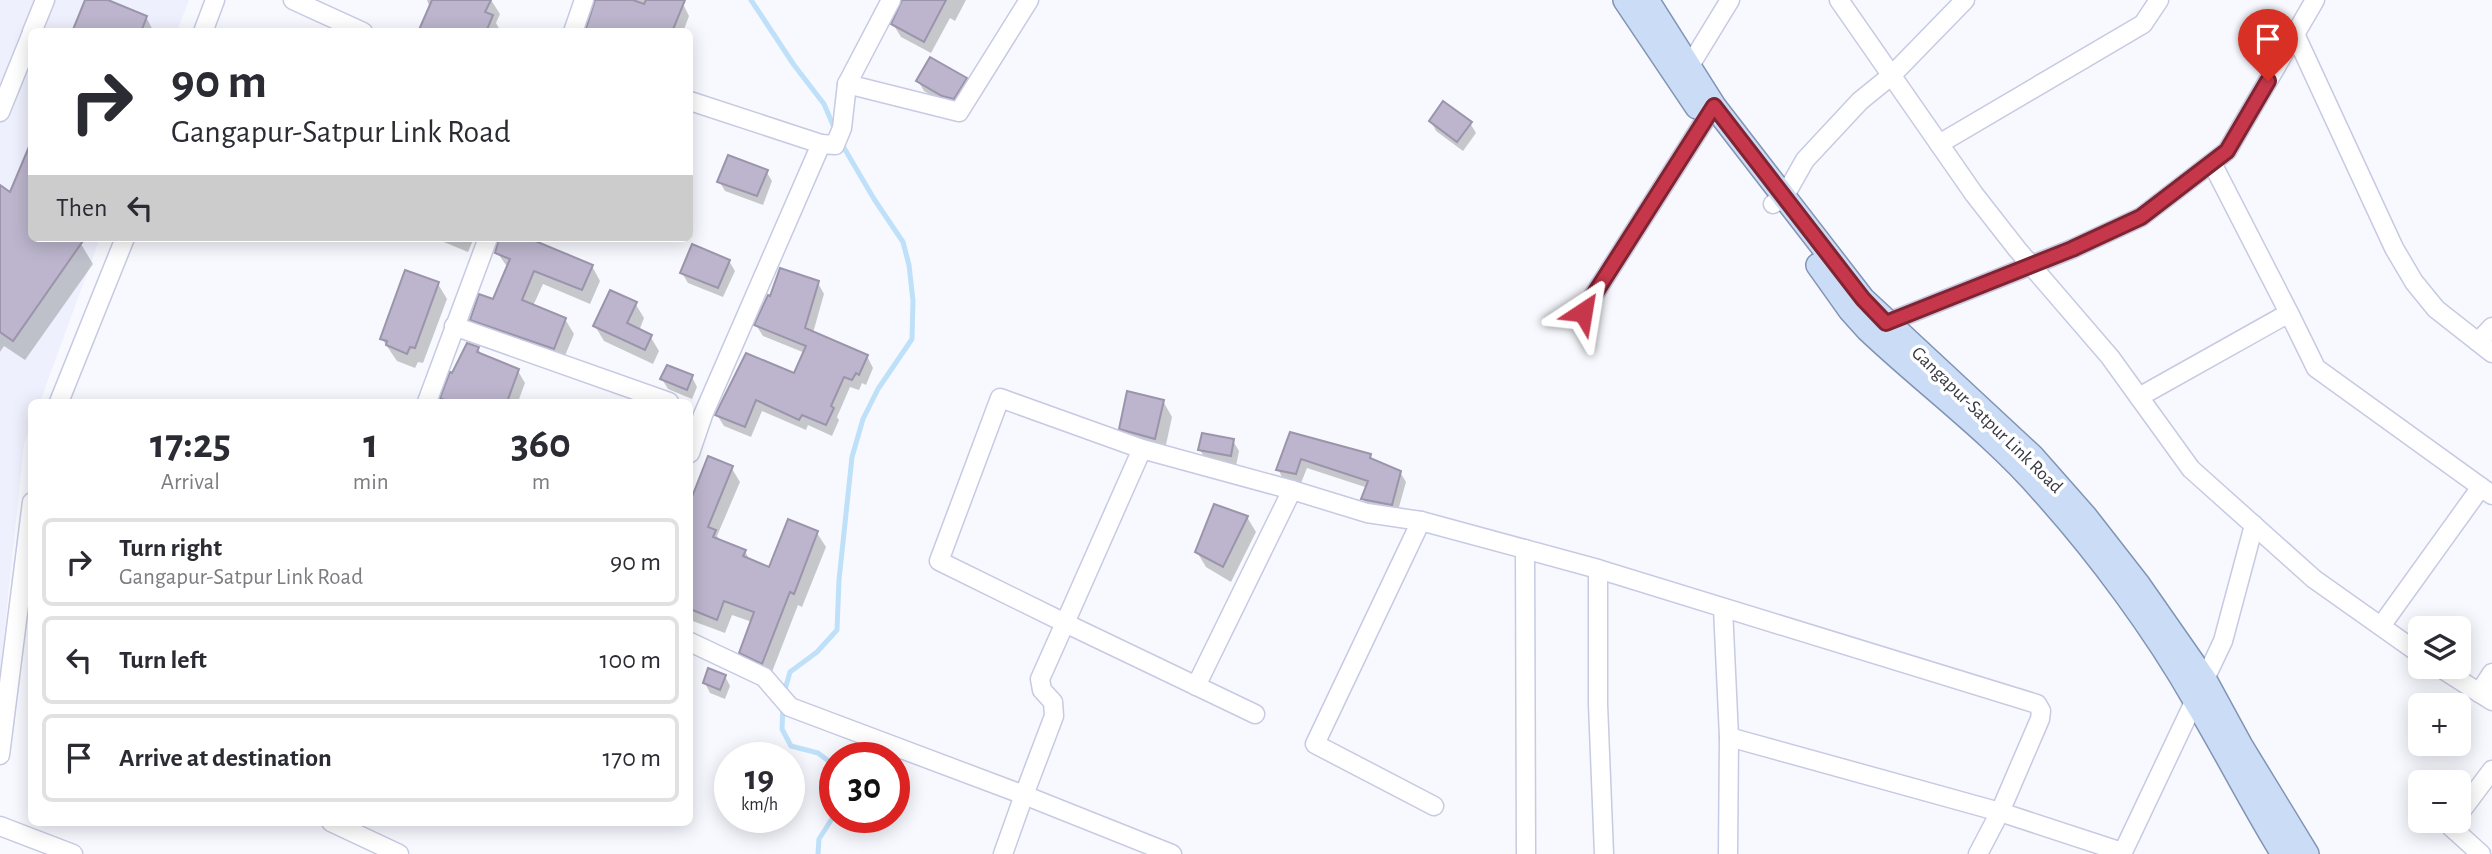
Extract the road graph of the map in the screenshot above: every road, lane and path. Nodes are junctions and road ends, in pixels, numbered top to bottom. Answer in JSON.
{"nodes":[{"id":1,"x":44,"y":0,"type":"edge"},
{"id":2,"x":215,"y":0,"type":"edge"},
{"id":3,"x":293,"y":0,"type":"edge"},
{"id":4,"x":584,"y":0,"type":"edge"},
{"id":5,"x":891,"y":0,"type":"edge"},
{"id":6,"x":1029,"y":0,"type":"edge"},
{"id":7,"x":1625,"y":0,"type":"edge"},
{"id":8,"x":1647,"y":0,"type":"edge"},
{"id":9,"x":1730,"y":0,"type":"edge"},
{"id":10,"x":1839,"y":0,"type":"edge"},
{"id":11,"x":1965,"y":0,"type":"edge"},
{"id":12,"x":2159,"y":0,"type":"edge"},
{"id":13,"x":2315,"y":0,"type":"edge"},
{"id":14,"x":34,"y":28,"type":"edge"},
{"id":15,"x":205,"y":28,"type":"edge"},
{"id":16,"x":354,"y":28,"type":"edge"},
{"id":17,"x":574,"y":28,"type":"edge"},
{"id":18,"x":2295,"y":34,"type":"junction"},
{"id":19,"x":28,"y":42,"type":"edge"},
{"id":20,"x":1689,"y":67,"type":"junction"},
{"id":21,"x":1892,"y":75,"type":"junction"},
{"id":22,"x":847,"y":84,"type":"junction"},
{"id":23,"x":693,"y":102,"type":"edge"},
{"id":24,"x":0,"y":112,"type":"edge"},
{"id":25,"x":1709,"y":113,"type":"junction"},
{"id":26,"x":833,"y":139,"type":"junction"},
{"id":27,"x":1939,"y":144,"type":"junction"},
{"id":28,"x":2212,"y":163,"type":"junction"},
{"id":29,"x":1779,"y":200,"type":"junction"},
{"id":30,"x":123,"y":242,"type":"edge"},
{"id":31,"x":486,"y":242,"type":"edge"},
{"id":32,"x":2031,"y":265,"type":"junction"},
{"id":33,"x":1583,"y":312,"type":"dead end"},
{"id":34,"x":2289,"y":313,"type":"junction"},
{"id":35,"x":1886,"y":323,"type":"junction"},
{"id":36,"x":454,"y":326,"type":"junction"},
{"id":37,"x":2492,"y":327,"type":"edge"},
{"id":38,"x":2485,"y":348,"type":"edge"},
{"id":39,"x":2139,"y":397,"type":"junction"},
{"id":40,"x":60,"y":399,"type":"edge"},
{"id":41,"x":428,"y":399,"type":"edge"},
{"id":42,"x":661,"y":399,"type":"edge"},
{"id":43,"x":696,"y":412,"type":"edge"},
{"id":44,"x":693,"y":432,"type":"edge"},
{"id":45,"x":1142,"y":449,"type":"junction"},
{"id":46,"x":1292,"y":490,"type":"junction"},
{"id":47,"x":2486,"y":491,"type":"edge"},
{"id":48,"x":1421,"y":521,"type":"junction"},
{"id":49,"x":2253,"y":525,"type":"junction"},
{"id":50,"x":28,"y":534,"type":"edge"},
{"id":51,"x":1525,"y":549,"type":"junction"},
{"id":52,"x":1598,"y":569,"type":"junction"},
{"id":53,"x":1723,"y":608,"type":"junction"},
{"id":54,"x":1065,"y":624,"type":"junction"},
{"id":55,"x":2381,"y":626,"type":"junction"},
{"id":56,"x":693,"y":643,"type":"edge"},
{"id":57,"x":2408,"y":645,"type":"edge"},
{"id":58,"x":2492,"y":673,"type":"edge"},
{"id":59,"x":2457,"y":679,"type":"edge"},
{"id":60,"x":1196,"y":686,"type":"junction"},
{"id":61,"x":2200,"y":690,"type":"junction"},
{"id":62,"x":2485,"y":697,"type":"edge"},
{"id":63,"x":1255,"y":714,"type":"dead end"},
{"id":64,"x":1729,"y":737,"type":"junction"},
{"id":65,"x":0,"y":755,"type":"edge"},
{"id":66,"x":2492,"y":770,"type":"edge"},
{"id":67,"x":1024,"y":795,"type":"junction"},
{"id":68,"x":2471,"y":798,"type":"edge"},
{"id":69,"x":1434,"y":806,"type":"dead end"},
{"id":70,"x":2000,"y":812,"type":"junction"},
{"id":71,"x":0,"y":826,"type":"edge"},
{"id":72,"x":340,"y":826,"type":"edge"},
{"id":73,"x":2456,"y":833,"type":"edge"},
{"id":74,"x":2275,"y":849,"type":"edge"},
{"id":75,"x":2122,"y":853,"type":"edge"},
{"id":76,"x":73,"y":854,"type":"edge"},
{"id":77,"x":399,"y":854,"type":"edge"},
{"id":78,"x":1003,"y":854,"type":"edge"},
{"id":79,"x":1172,"y":854,"type":"edge"},
{"id":80,"x":1526,"y":854,"type":"edge"},
{"id":81,"x":1604,"y":854,"type":"edge"},
{"id":82,"x":1728,"y":854,"type":"edge"},
{"id":83,"x":1978,"y":854,"type":"edge"},
{"id":84,"x":2307,"y":854,"type":"edge"},
{"id":85,"x":2481,"y":854,"type":"edge"}],
"edges":[{"from":1,"to":14,"type":"street"},
{"from":2,"to":15,"type":"street"},
{"from":3,"to":16,"type":"street"},
{"from":4,"to":17,"type":"street"},
{"from":5,"to":22,"type":"street"},
{"from":6,"to":22,"type":"street"},
{"from":7,"to":25,"type":"main road","name":"Gangapur-Satpur Link Road"},
{"from":8,"to":20,"type":"main road","name":"Gangapur-Satpur Link Road"},
{"from":9,"to":20,"type":"street"},
{"from":10,"to":21,"type":"street"},
{"from":11,"to":21,"type":"street"},
{"from":12,"to":27,"type":"street"},
{"from":13,"to":18,"type":"street"},
{"from":18,"to":28,"type":"street"},
{"from":18,"to":38,"type":"street"},
{"from":19,"to":24,"type":"street"},
{"from":20,"to":25,"type":"main road","name":"Gangapur-Satpur Link Road"},
{"from":21,"to":27,"type":"street"},
{"from":21,"to":29,"type":"street"},
{"from":22,"to":26,"type":"street"},
{"from":23,"to":26,"type":"street"},
{"from":25,"to":29,"type":"main road","name":"Gangapur-Satpur Link Road"},
{"from":25,"to":33,"type":"street"},
{"from":26,"to":43,"type":"street"},
{"from":27,"to":32,"type":"street"},
{"from":28,"to":32,"type":"street"},
{"from":28,"to":34,"type":"street"},
{"from":29,"to":35,"type":"main road","name":"Gangapur-Satpur Link Road"},
{"from":29,"to":61,"type":"main road","name":"Gangapur-Satpur Link Road"},
{"from":30,"to":40,"type":"street"},
{"from":31,"to":36,"type":"street"},
{"from":32,"to":35,"type":"street"},
{"from":32,"to":39,"type":"street"},
{"from":34,"to":39,"type":"street"},
{"from":34,"to":47,"type":"street"},
{"from":35,"to":61,"type":"main road","name":"Gangapur-Satpur Link Road"},
{"from":36,"to":41,"type":"street"},
{"from":36,"to":42,"type":"street"},
{"from":37,"to":38,"type":"street"},
{"from":39,"to":49,"type":"street"},
{"from":43,"to":44,"type":"street"},
{"from":45,"to":46,"type":"street"},
{"from":45,"to":54,"type":"street"},
{"from":45,"to":54,"type":"street"},
{"from":46,"to":48,"type":"street"},
{"from":46,"to":60,"type":"street"},
{"from":47,"to":55,"type":"street"},
{"from":48,"to":51,"type":"street"},
{"from":48,"to":69,"type":"street"},
{"from":49,"to":55,"type":"street"},
{"from":49,"to":61,"type":"street"},
{"from":50,"to":65,"type":"street"},
{"from":51,"to":52,"type":"street"},
{"from":51,"to":80,"type":"street"},
{"from":52,"to":53,"type":"street"},
{"from":52,"to":81,"type":"street"},
{"from":53,"to":64,"type":"street"},
{"from":53,"to":70,"type":"street"},
{"from":54,"to":60,"type":"street"},
{"from":54,"to":67,"type":"street"},
{"from":55,"to":57,"type":"street"},
{"from":56,"to":67,"type":"street"},
{"from":58,"to":62,"type":"street"},
{"from":59,"to":62,"type":"street"},
{"from":60,"to":63,"type":"street"},
{"from":61,"to":74,"type":"main road","name":"Gangapur-Satpur Link Road"},
{"from":61,"to":75,"type":"street"},
{"from":61,"to":84,"type":"main road","name":"Gangapur-Satpur Link Road"},
{"from":64,"to":70,"type":"street"},
{"from":64,"to":82,"type":"street"},
{"from":66,"to":68,"type":"street"},
{"from":67,"to":78,"type":"street"},
{"from":67,"to":79,"type":"street"},
{"from":70,"to":75,"type":"street"},
{"from":70,"to":83,"type":"street"},
{"from":71,"to":76,"type":"street"},
{"from":72,"to":77,"type":"street"},
{"from":73,"to":85,"type":"street"}]}
